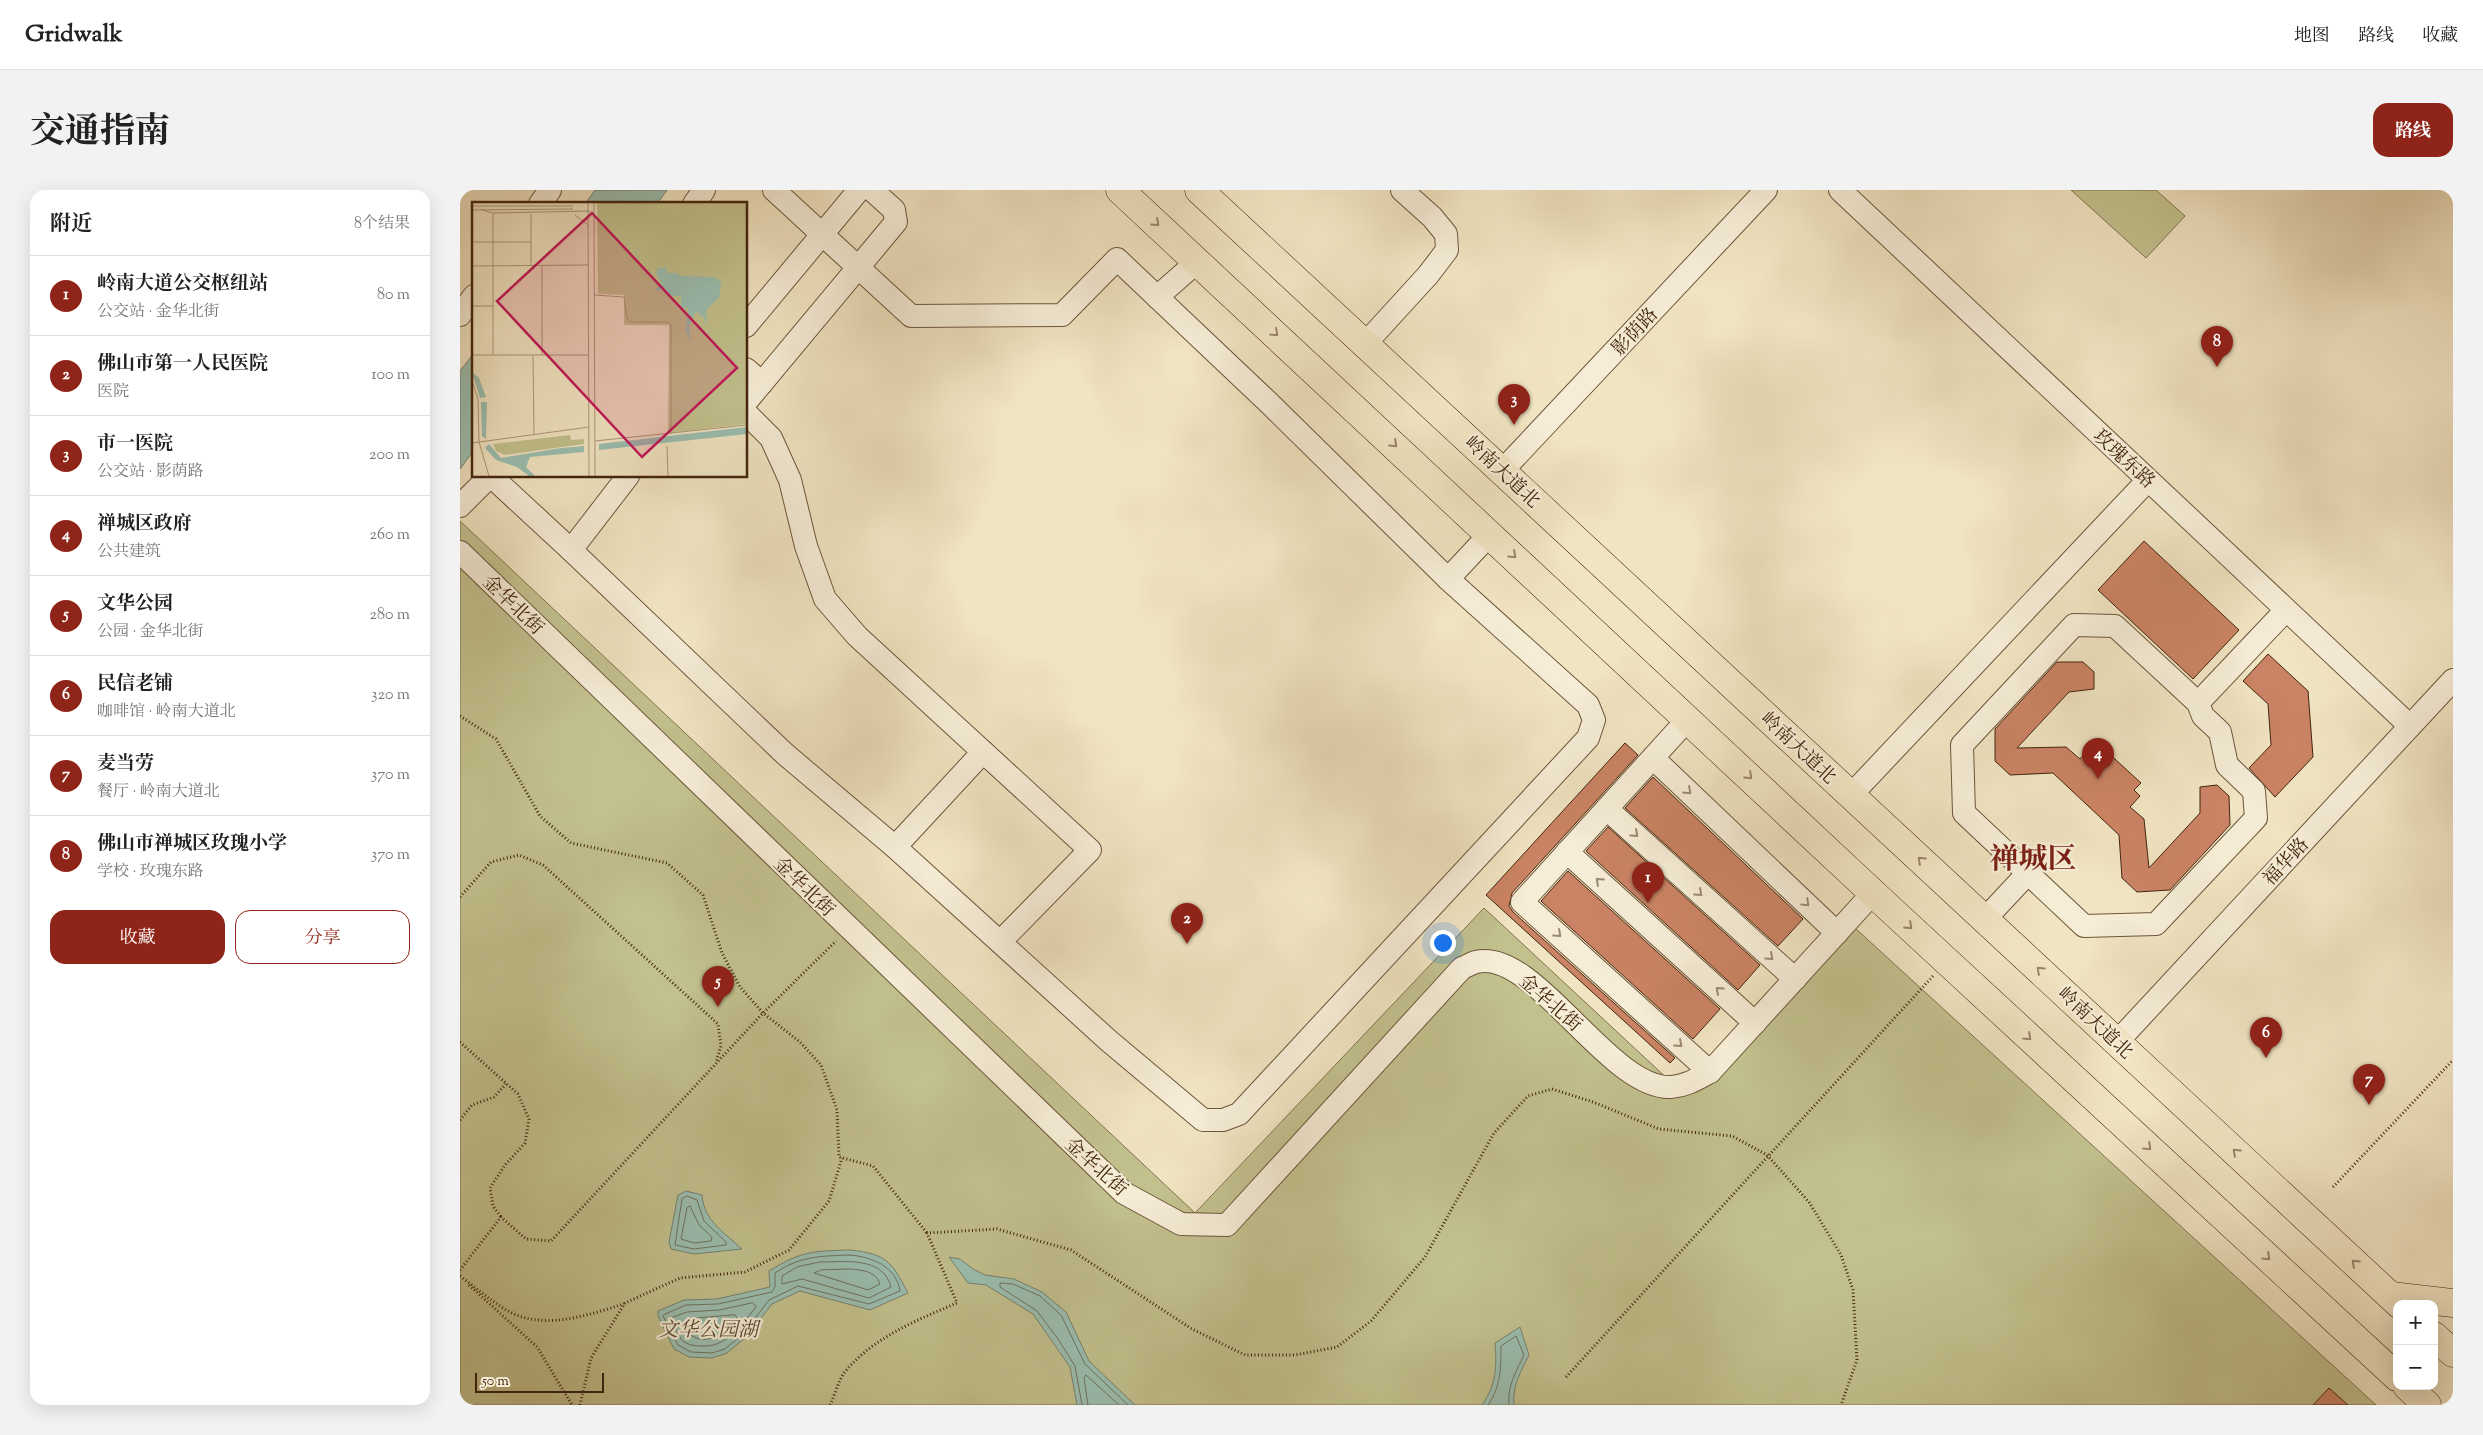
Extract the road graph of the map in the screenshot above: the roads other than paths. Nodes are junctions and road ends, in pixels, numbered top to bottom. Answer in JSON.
{"nodes":[{"id":1,"x":550,"y":190,"type":"edge"},
{"id":2,"x":704,"y":190,"type":"edge"},
{"id":3,"x":774,"y":190,"type":"edge"},
{"id":4,"x":872,"y":190,"type":"edge"},
{"id":5,"x":1120,"y":190,"type":"edge"},
{"id":6,"x":1199,"y":190,"type":"edge"},
{"id":7,"x":1402,"y":190,"type":"edge"},
{"id":8,"x":1766,"y":190,"type":"edge"},
{"id":9,"x":1840,"y":190,"type":"edge"},
{"id":10,"x":850,"y":193,"type":"edge"},
{"id":11,"x":541,"y":202,"type":"edge"},
{"id":12,"x":695,"y":202,"type":"edge"},
{"id":13,"x":822,"y":235,"type":"junction"},
{"id":14,"x":1198,"y":261,"type":"junction"},
{"id":15,"x":858,"y":268,"type":"junction"},
{"id":16,"x":1157,"y":297,"type":"junction"},
{"id":17,"x":472,"y":299,"type":"edge"},
{"id":18,"x":460,"y":315,"type":"edge"},
{"id":19,"x":748,"y":324,"type":"edge"},
{"id":20,"x":1365,"y":344,"type":"junction"},
{"id":21,"x":754,"y":376,"type":"edge"},
{"id":22,"x":748,"y":396,"type":"edge"},
{"id":23,"x":748,"y":415,"type":"edge"},
{"id":24,"x":1502,"y":471,"type":"junction"},
{"id":25,"x":488,"y":478,"type":"edge"},
{"id":26,"x":492,"y":478,"type":"edge"},
{"id":27,"x":626,"y":478,"type":"edge"},
{"id":28,"x":2148,"y":480,"type":"junction"},
{"id":29,"x":460,"y":506,"type":"edge"},
{"id":30,"x":1490,"y":534,"type":"junction"},
{"id":31,"x":571,"y":550,"type":"junction"},
{"id":32,"x":460,"y":552,"type":"edge"},
{"id":33,"x":1448,"y":579,"type":"junction"},
{"id":34,"x":2286,"y":610,"type":"junction"},
{"id":35,"x":2453,"y":680,"type":"edge"},
{"id":36,"x":2198,"y":703,"type":"junction"},
{"id":37,"x":1688,"y":719,"type":"junction"},
{"id":38,"x":2410,"y":726,"type":"junction"},
{"id":39,"x":983,"y":752,"type":"junction"},
{"id":40,"x":1653,"y":758,"type":"junction"},
{"id":41,"x":1851,"y":795,"type":"junction"},
{"id":42,"x":1607,"y":809,"type":"junction"},
{"id":43,"x":895,"y":846,"type":"junction"},
{"id":44,"x":1567,"y":852,"type":"junction"},
{"id":45,"x":2028,"y":873,"type":"junction"},
{"id":46,"x":1873,"y":893,"type":"junction"},
{"id":47,"x":1985,"y":919,"type":"junction"},
{"id":48,"x":1837,"y":933,"type":"junction"},
{"id":49,"x":1001,"y":941,"type":"junction"},
{"id":50,"x":1795,"y":979,"type":"junction"},
{"id":51,"x":1755,"y":1022,"type":"junction"},
{"id":52,"x":2117,"y":1042,"type":"junction"},
{"id":53,"x":1710,"y":1072,"type":"junction"},
{"id":54,"x":2395,"y":1300,"type":"edge"},
{"id":55,"x":2438,"y":1302,"type":"edge"},
{"id":56,"x":2453,"y":1303,"type":"edge"},
{"id":57,"x":2438,"y":1340,"type":"edge"},
{"id":58,"x":2453,"y":1354,"type":"edge"},
{"id":59,"x":2393,"y":1373,"type":"edge"},
{"id":60,"x":2411,"y":1390,"type":"edge"},
{"id":61,"x":2427,"y":1405,"type":"edge"}],
"edges":[{"from":1,"to":11,"type":"street"},
{"from":2,"to":12,"type":"street"},
{"from":3,"to":13,"type":"street"},
{"from":4,"to":15,"type":"street"},
{"from":5,"to":14,"type":"main road","one_way":true},
{"from":6,"to":20,"type":"main road","name":"岭南大道北"},
{"from":7,"to":20,"type":"street"},
{"from":8,"to":24,"type":"street","name":"影荫路"},
{"from":9,"to":28,"type":"street","name":"玫瑰东路"},
{"from":10,"to":13,"type":"street"},
{"from":13,"to":15,"type":"street"},
{"from":13,"to":19,"type":"street"},
{"from":14,"to":16,"type":"street"},
{"from":14,"to":30,"type":"main road","one_way":true},
{"from":15,"to":16,"type":"street"},
{"from":15,"to":21,"type":"street"},
{"from":16,"to":33,"type":"street"},
{"from":17,"to":18,"type":"street"},
{"from":20,"to":24,"type":"main road","name":"岭南大道北"},
{"from":21,"to":22,"type":"street"},
{"from":23,"to":39,"type":"street"},
{"from":24,"to":41,"type":"main road","name":"岭南大道北"},
{"from":25,"to":29,"type":"street"},
{"from":26,"to":31,"type":"street"},
{"from":27,"to":31,"type":"street"},
{"from":28,"to":34,"type":"street","name":"玫瑰东路"},
{"from":28,"to":41,"type":"street"},
{"from":30,"to":33,"type":"street"},
{"from":30,"to":37,"type":"main road","one_way":true},
{"from":31,"to":43,"type":"street"},
{"from":32,"to":53,"type":"street","name":"金华北街"},
{"from":33,"to":49,"type":"street"},
{"from":34,"to":36,"type":"street"},
{"from":34,"to":38,"type":"street","name":"玫瑰东路"},
{"from":35,"to":38,"type":"street","name":"福华路"},
{"from":36,"to":45,"type":"street"},
{"from":36,"to":45,"type":"street"},
{"from":37,"to":40,"type":"street"},
{"from":37,"to":46,"type":"main road","one_way":true},
{"from":38,"to":52,"type":"street","name":"福华路"},
{"from":39,"to":43,"type":"street"},
{"from":39,"to":49,"type":"street"},
{"from":40,"to":42,"type":"street"},
{"from":40,"to":48,"type":"street","one_way":true},
{"from":47,"to":41,"type":"main road","name":"岭南大道北","one_way":true},
{"from":42,"to":44,"type":"street"},
{"from":42,"to":50,"type":"street","one_way":true},
{"from":43,"to":49,"type":"street"},
{"from":51,"to":44,"type":"street","one_way":true},
{"from":44,"to":53,"type":"street","one_way":true},
{"from":45,"to":47,"type":"street"},
{"from":46,"to":48,"type":"street","name":"金华北街"},
{"from":46,"to":59,"type":"main road","one_way":true},
{"from":52,"to":47,"type":"main road","name":"岭南大道北","one_way":true},
{"from":48,"to":50,"type":"street","name":"金华北街"},
{"from":50,"to":51,"type":"street","name":"金华北街"},
{"from":51,"to":53,"type":"street","name":"金华北街"},
{"from":54,"to":52,"type":"main road","name":"岭南大道北","one_way":true},
{"from":55,"to":56,"type":"main road"},
{"from":57,"to":58,"type":"main road"},
{"from":60,"to":61,"type":"main road"}]}
